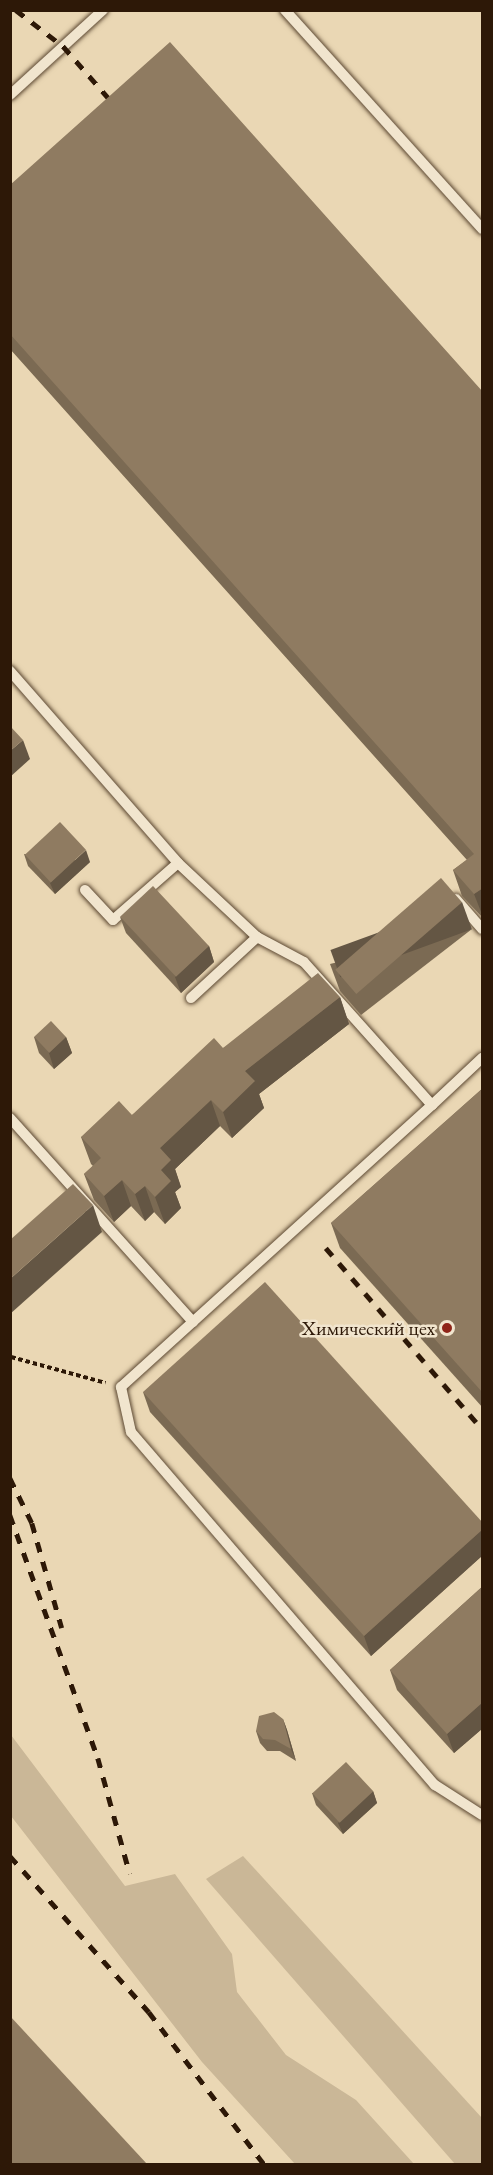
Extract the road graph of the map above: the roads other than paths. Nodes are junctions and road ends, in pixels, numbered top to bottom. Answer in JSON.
{"nodes":[{"id":1,"x":103,"y":10,"type":"edge"},
{"id":2,"x":285,"y":10,"type":"edge"},
{"id":3,"x":10,"y":95,"type":"edge"},
{"id":4,"x":483,"y":229,"type":"edge"},
{"id":5,"x":10,"y":671,"type":"edge"},
{"id":6,"x":178,"y":863,"type":"junction"},
{"id":7,"x":85,"y":890,"type":"dead end"},
{"id":8,"x":448,"y":891,"type":"edge"},
{"id":9,"x":483,"y":929,"type":"edge"},
{"id":10,"x":256,"y":937,"type":"junction"},
{"id":11,"x":191,"y":998,"type":"dead end"},
{"id":12,"x":483,"y":1059,"type":"edge"},
{"id":13,"x":432,"y":1105,"type":"junction"},
{"id":14,"x":10,"y":1118,"type":"edge"},
{"id":15,"x":193,"y":1322,"type":"junction"},
{"id":16,"x":483,"y":1815,"type":"edge"}],
"edges":[{"from":1,"to":3,"type":"lane"},
{"from":2,"to":4,"type":"lane"},
{"from":5,"to":6,"type":"lane"},
{"from":6,"to":7,"type":"lane"},
{"from":6,"to":10,"type":"lane"},
{"from":8,"to":9,"type":"lane"},
{"from":10,"to":11,"type":"lane"},
{"from":10,"to":13,"type":"lane"},
{"from":12,"to":13,"type":"lane"},
{"from":13,"to":15,"type":"lane"},
{"from":14,"to":15,"type":"lane"},
{"from":15,"to":16,"type":"lane"}]}
